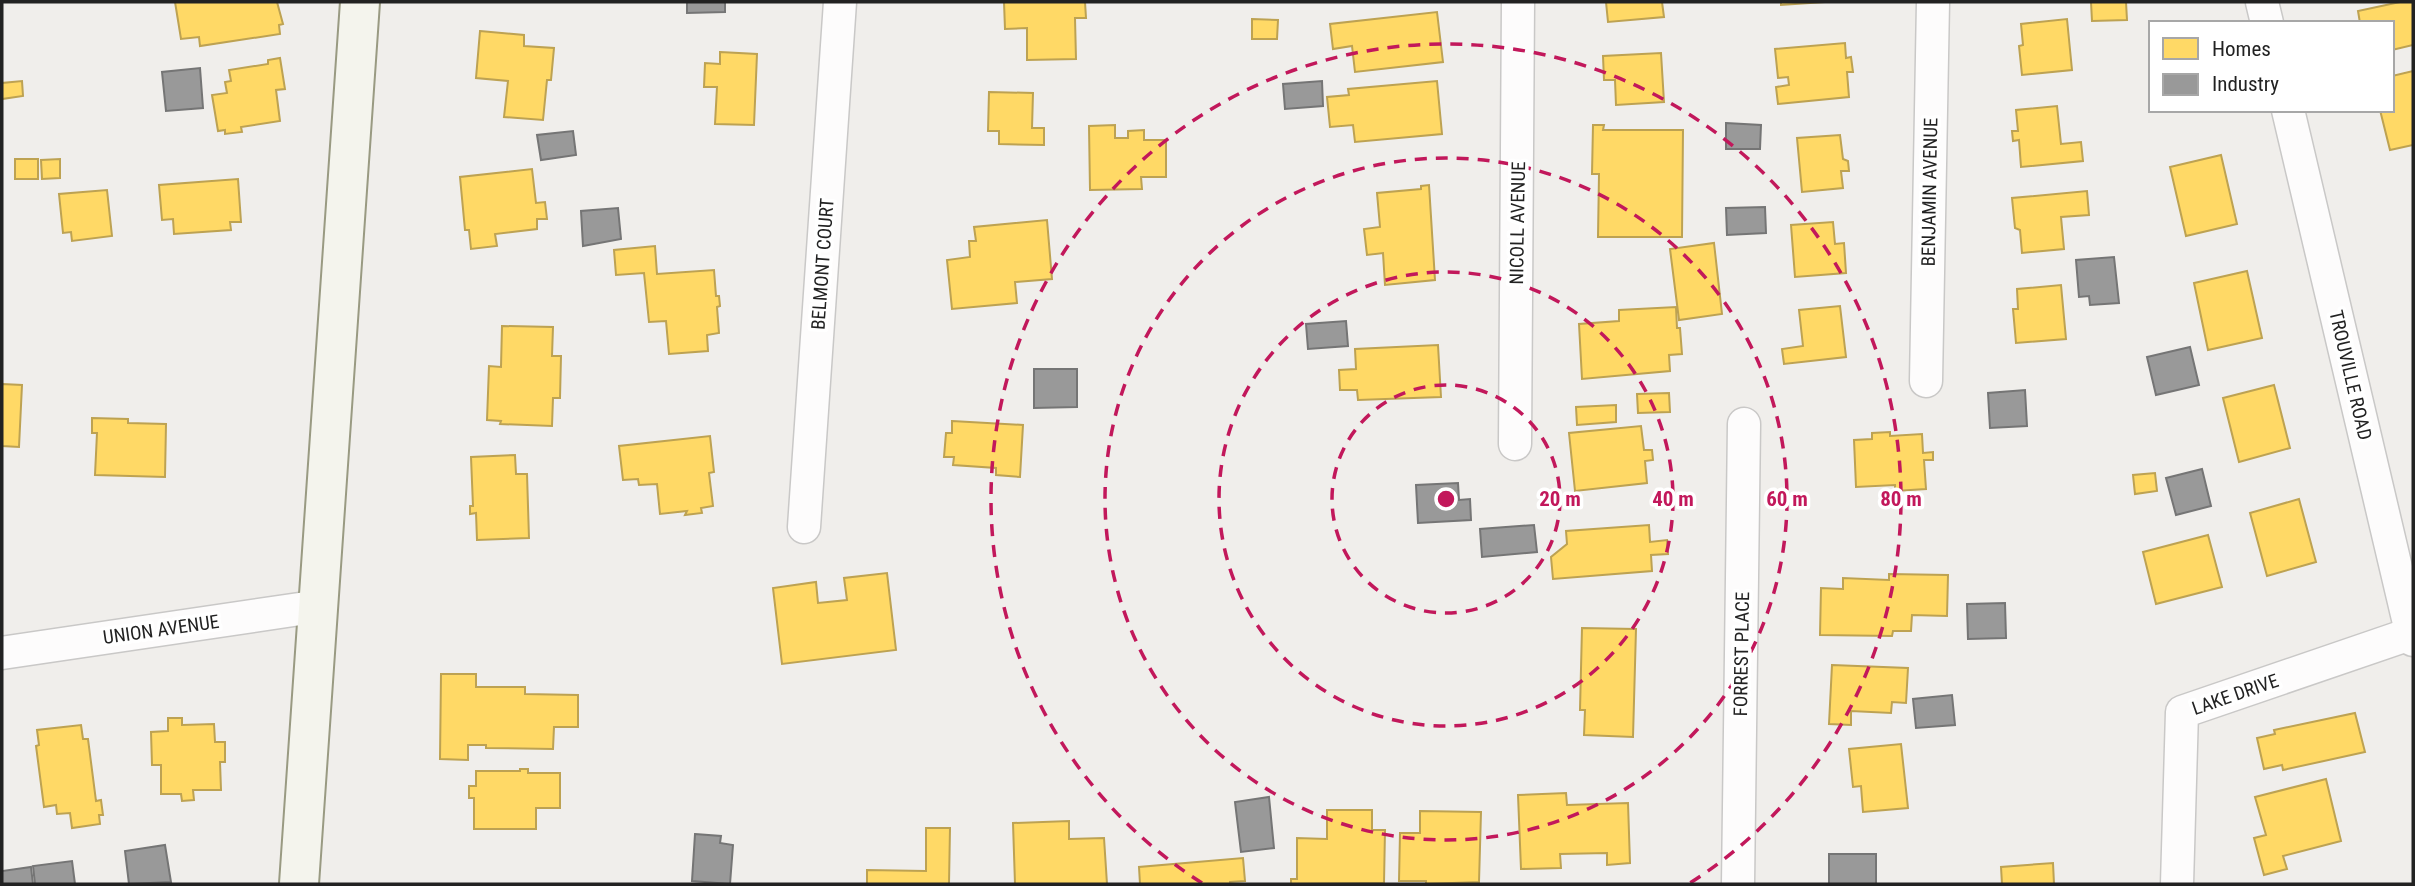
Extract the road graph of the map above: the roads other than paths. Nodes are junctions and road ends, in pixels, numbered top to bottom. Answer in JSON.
{"nodes":[{"id":1,"x":360,"y":2,"type":"edge"},
{"id":2,"x":841,"y":2,"type":"edge"},
{"id":3,"x":1518,"y":2,"type":"edge"},
{"id":4,"x":1933,"y":2,"type":"edge"},
{"id":5,"x":2262,"y":2,"type":"edge"},
{"id":6,"x":2267,"y":21,"type":"edge"},
{"id":7,"x":2288,"y":112,"type":"edge"},
{"id":8,"x":1926,"y":381,"type":"dead end"},
{"id":9,"x":1744,"y":424,"type":"dead end"},
{"id":10,"x":1515,"y":444,"type":"dead end"},
{"id":11,"x":804,"y":527,"type":"dead end"},
{"id":12,"x":320,"y":606,"type":"junction"},
{"id":13,"x":2413,"y":635,"type":"edge"},
{"id":14,"x":2,"y":653,"type":"edge"},
{"id":15,"x":299,"y":884,"type":"edge"},
{"id":16,"x":1738,"y":884,"type":"edge"},
{"id":17,"x":2178,"y":884,"type":"edge"}],
"edges":[{"from":1,"to":12,"type":"main road"},
{"from":2,"to":11,"type":"street","name":"BELMONT COURT"},
{"from":3,"to":10,"type":"street","name":"NICOLL AVENUE"},
{"from":4,"to":8,"type":"street","name":"BENJAMIN AVENUE"},
{"from":5,"to":6,"type":"street"},
{"from":7,"to":13,"type":"street","name":"TROUVILLE ROAD"},
{"from":9,"to":16,"type":"street","name":"FORREST PLACE"},
{"from":12,"to":14,"type":"street","name":"UNION AVENUE"},
{"from":12,"to":15,"type":"main road"},
{"from":13,"to":17,"type":"street","name":"LAKE DRIVE"}]}
